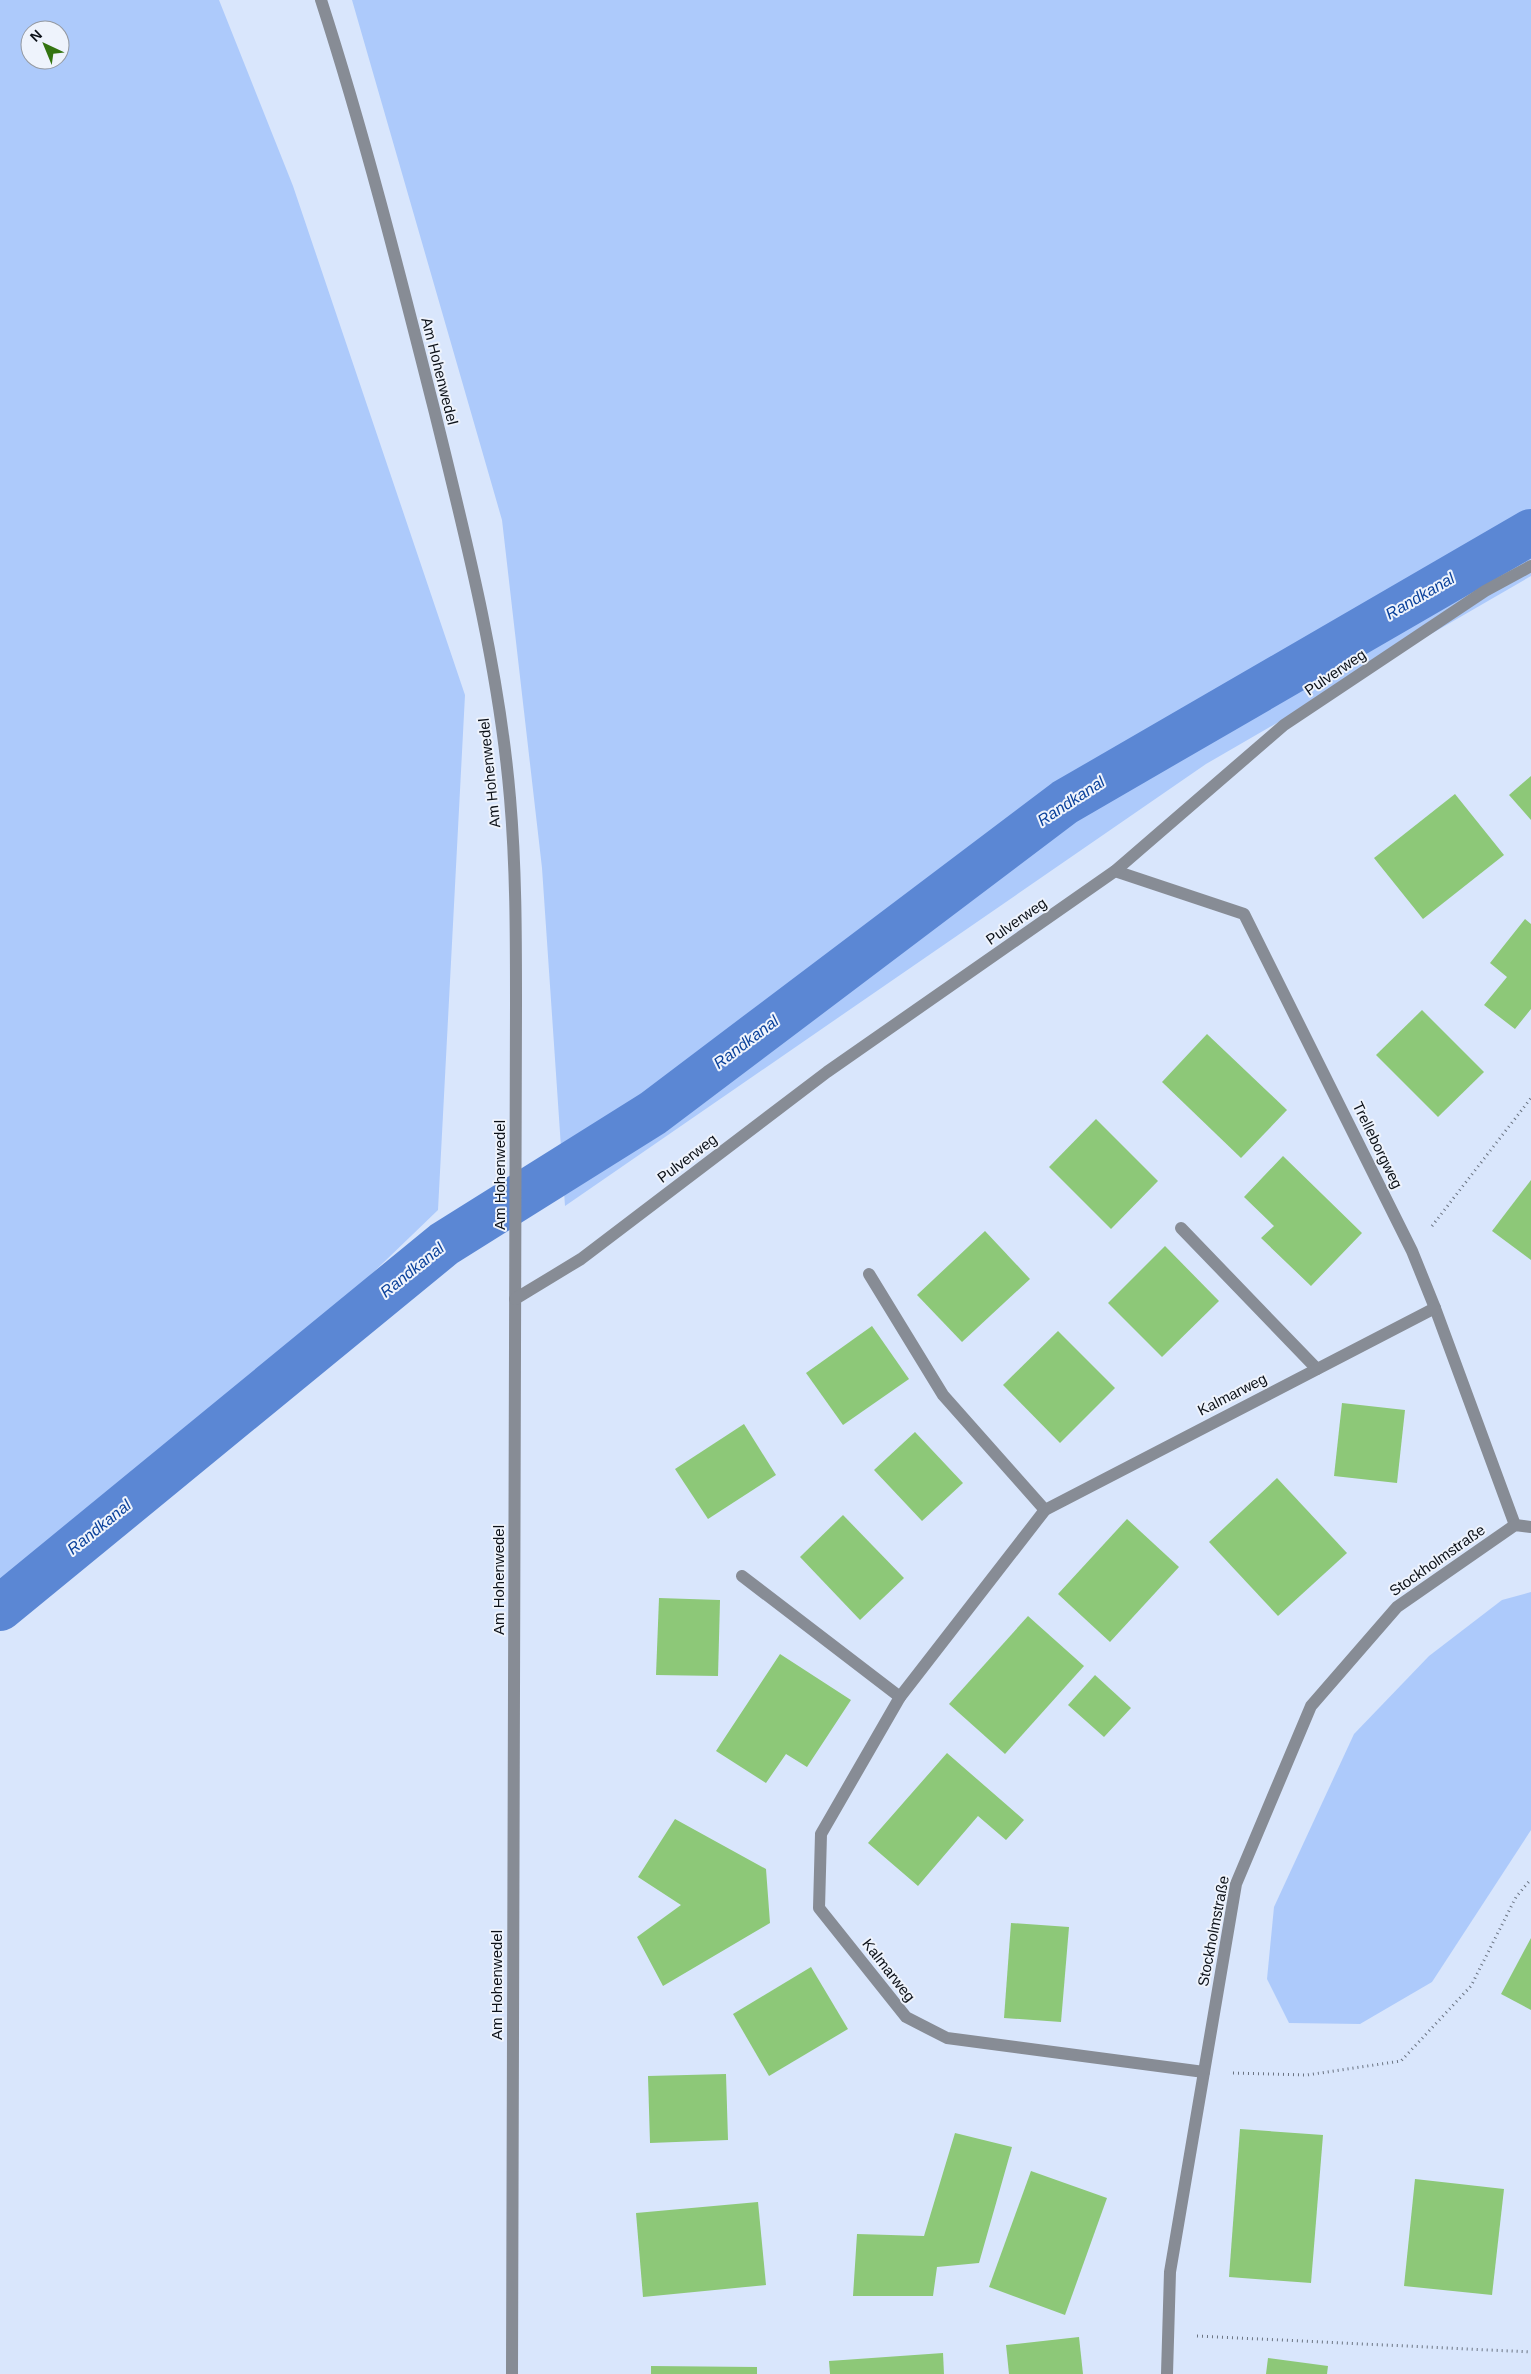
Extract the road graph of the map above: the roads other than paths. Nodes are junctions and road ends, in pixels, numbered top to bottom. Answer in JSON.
{"nodes":[{"id":1,"x":321,"y":0,"type":"edge"},
{"id":2,"x":1531,"y":566,"type":"edge"},
{"id":3,"x":1115,"y":871,"type":"junction"},
{"id":4,"x":1181,"y":1228,"type":"dead end"},
{"id":5,"x":869,"y":1274,"type":"dead end"},
{"id":6,"x":515,"y":1299,"type":"junction"},
{"id":7,"x":1435,"y":1308,"type":"junction"},
{"id":8,"x":1317,"y":1369,"type":"junction"},
{"id":9,"x":1045,"y":1510,"type":"junction"},
{"id":10,"x":1515,"y":1525,"type":"junction"},
{"id":11,"x":1531,"y":1527,"type":"edge"},
{"id":12,"x":742,"y":1576,"type":"dead end"},
{"id":13,"x":900,"y":1697,"type":"junction"},
{"id":14,"x":1204,"y":2072,"type":"junction"},
{"id":15,"x":512,"y":2374,"type":"edge"},
{"id":16,"x":1167,"y":2374,"type":"edge"}],
"edges":[{"from":1,"to":6,"type":"street","name":"Am Hohenwedel"},
{"from":2,"to":3,"type":"street","name":"Pulverweg"},
{"from":3,"to":6,"type":"street","name":"Pulverweg"},
{"from":3,"to":7,"type":"street","name":"Trelleborgweg"},
{"from":4,"to":8,"type":"street"},
{"from":5,"to":9,"type":"street"},
{"from":6,"to":15,"type":"street","name":"Am Hohenwedel"},
{"from":7,"to":8,"type":"street","name":"Kalmarweg"},
{"from":7,"to":10,"type":"street","name":"Trelleborgweg"},
{"from":8,"to":9,"type":"street","name":"Kalmarweg"},
{"from":9,"to":13,"type":"street","name":"Kalmarweg"},
{"from":10,"to":11,"type":"street"},
{"from":10,"to":14,"type":"street","name":"Stockholmstraße"},
{"from":12,"to":13,"type":"street"},
{"from":13,"to":14,"type":"street","name":"Kalmarweg"},
{"from":14,"to":16,"type":"street","name":"Stockholmstraße"}]}
